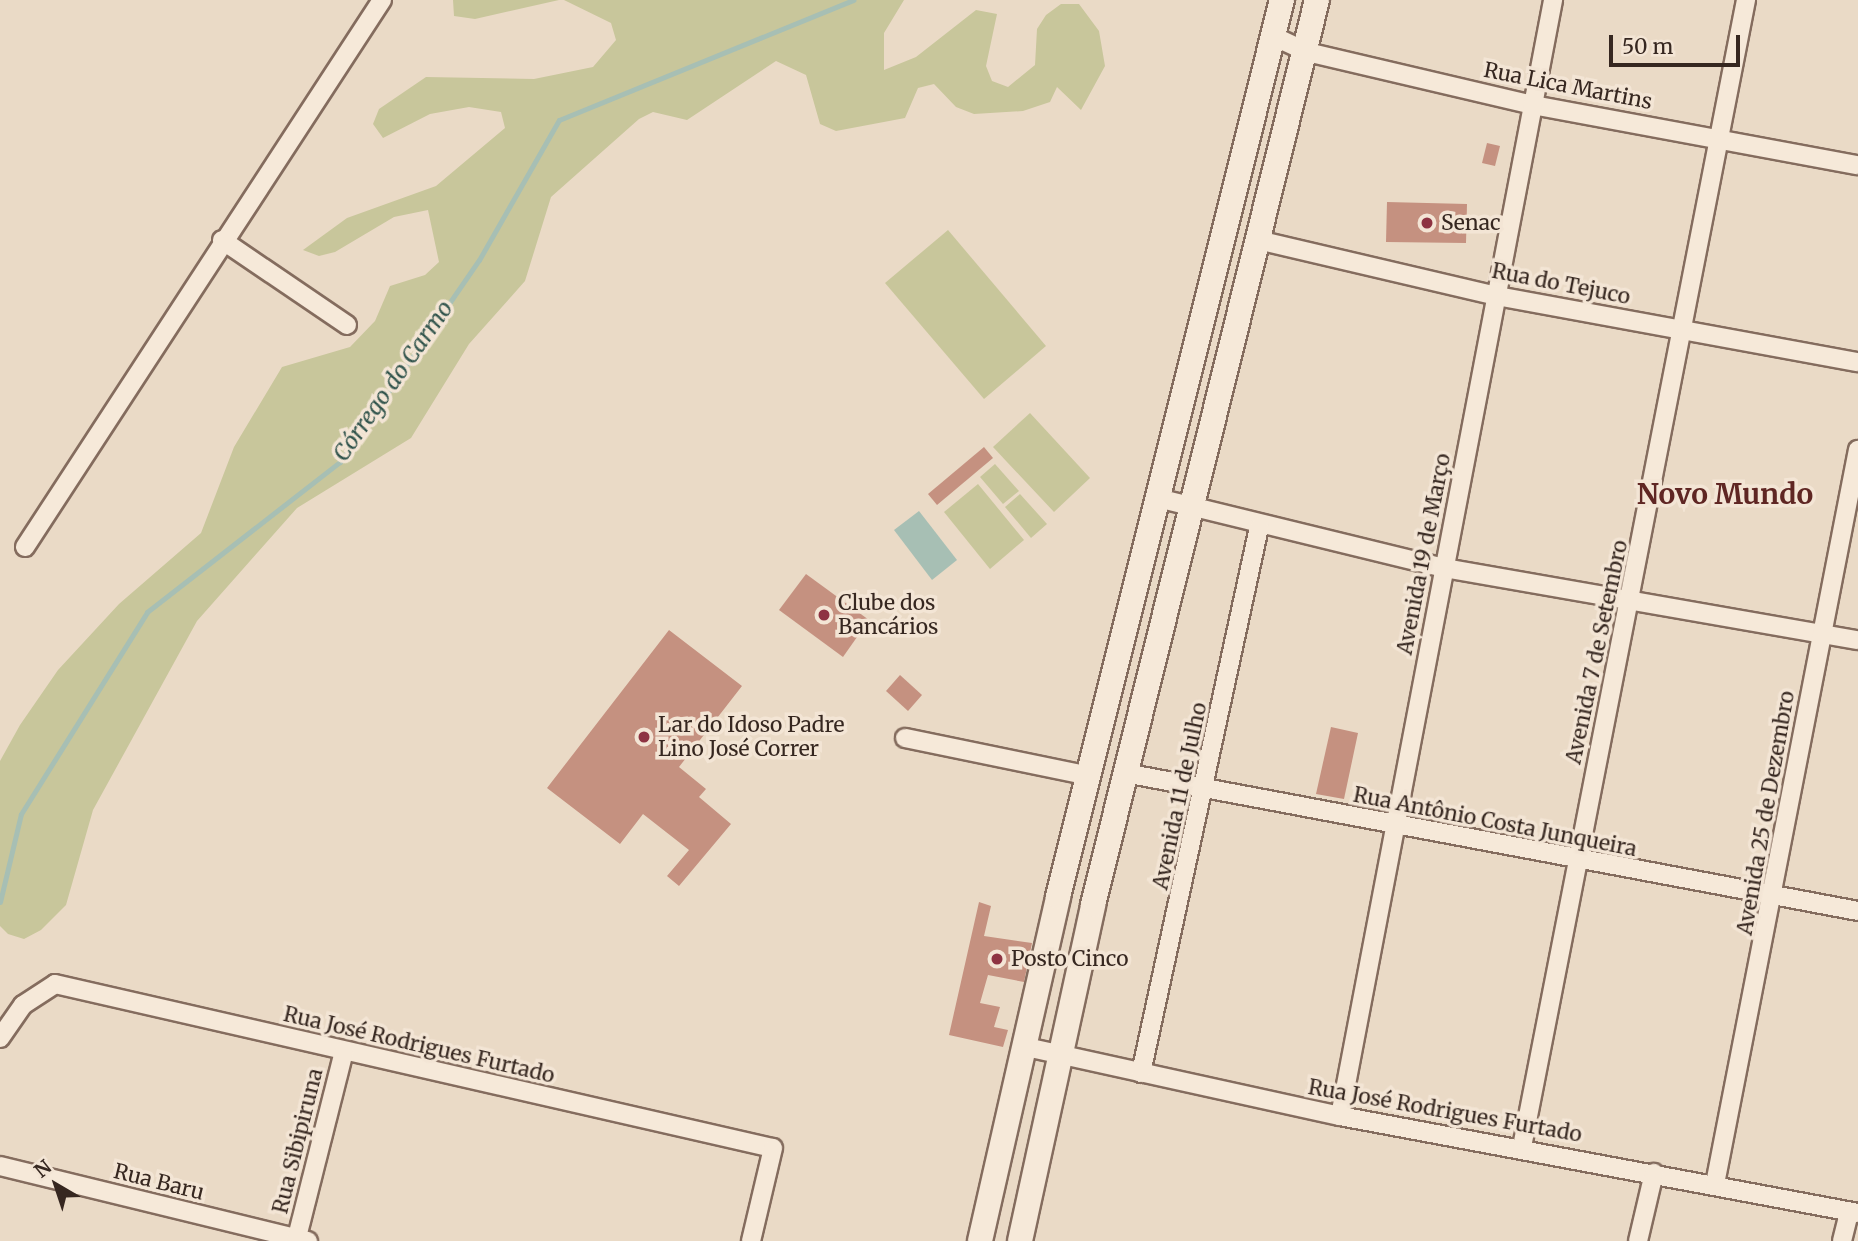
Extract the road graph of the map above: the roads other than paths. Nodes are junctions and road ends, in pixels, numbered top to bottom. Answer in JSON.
{"nodes":[{"id":1,"x":382,"y":0,"type":"edge"},
{"id":2,"x":1282,"y":0,"type":"edge"},
{"id":3,"x":1317,"y":0,"type":"edge"},
{"id":4,"x":1553,"y":0,"type":"edge"},
{"id":5,"x":1746,"y":0,"type":"edge"},
{"id":6,"x":1273,"y":36,"type":"junction"},
{"id":7,"x":1307,"y":52,"type":"junction"},
{"id":8,"x":1533,"y":105,"type":"junction"},
{"id":9,"x":1720,"y":138,"type":"junction"},
{"id":10,"x":1858,"y":165,"type":"edge"},
{"id":11,"x":222,"y":240,"type":"junction"},
{"id":12,"x":1258,"y":240,"type":"junction"},
{"id":13,"x":1497,"y":296,"type":"junction"},
{"id":14,"x":347,"y":325,"type":"dead end"},
{"id":15,"x":1685,"y":330,"type":"junction"},
{"id":16,"x":1858,"y":362,"type":"edge"},
{"id":17,"x":1858,"y":450,"type":"edge"},
{"id":18,"x":1157,"y":498,"type":"junction"},
{"id":19,"x":1190,"y":509,"type":"junction"},
{"id":20,"x":1259,"y":527,"type":"junction"},
{"id":21,"x":25,"y":547,"type":"dead end"},
{"id":22,"x":1444,"y":568,"type":"junction"},
{"id":23,"x":1632,"y":598,"type":"junction"},
{"id":24,"x":1821,"y":634,"type":"junction"},
{"id":25,"x":1858,"y":640,"type":"edge"},
{"id":26,"x":905,"y":738,"type":"dead end"},
{"id":27,"x":1125,"y":773,"type":"junction"},
{"id":28,"x":1090,"y":776,"type":"junction"},
{"id":29,"x":1205,"y":791,"type":"junction"},
{"id":30,"x":1395,"y":827,"type":"junction"},
{"id":31,"x":1577,"y":862,"type":"junction"},
{"id":32,"x":1058,"y":897,"type":"junction"},
{"id":33,"x":1775,"y":897,"type":"junction"},
{"id":34,"x":1093,"y":905,"type":"junction"},
{"id":35,"x":1858,"y":911,"type":"edge"},
{"id":36,"x":0,"y":1038,"type":"edge"},
{"id":37,"x":1027,"y":1046,"type":"junction"},
{"id":38,"x":344,"y":1051,"type":"junction"},
{"id":39,"x":1065,"y":1055,"type":"junction"},
{"id":40,"x":1141,"y":1073,"type":"junction"},
{"id":41,"x":1340,"y":1116,"type":"junction"},
{"id":42,"x":1522,"y":1147,"type":"junction"},
{"id":43,"x":0,"y":1166,"type":"edge"},
{"id":44,"x":1654,"y":1173,"type":"junction"},
{"id":45,"x":1715,"y":1184,"type":"junction"},
{"id":46,"x":1854,"y":1213,"type":"edge"},
{"id":47,"x":300,"y":1240,"type":"edge"},
{"id":48,"x":751,"y":1241,"type":"edge"},
{"id":49,"x":980,"y":1241,"type":"edge"},
{"id":50,"x":1020,"y":1241,"type":"edge"},
{"id":51,"x":1637,"y":1241,"type":"edge"},
{"id":52,"x":1842,"y":1241,"type":"edge"}],
"edges":[{"from":1,"to":11,"type":"street"},
{"from":2,"to":6,"type":"main road"},
{"from":3,"to":7,"type":"main road"},
{"from":4,"to":8,"type":"street","name":"Avenida 19 de Março"},
{"from":5,"to":9,"type":"street","name":"Avenida 7 de Setembro"},
{"from":6,"to":7,"type":"street","name":"Rua Lica Martins"},
{"from":6,"to":18,"type":"main road"},
{"from":7,"to":8,"type":"street","name":"Rua Lica Martins"},
{"from":7,"to":12,"type":"main road"},
{"from":8,"to":9,"type":"street","name":"Rua Lica Martins"},
{"from":8,"to":13,"type":"street","name":"Avenida 19 de Março"},
{"from":9,"to":10,"type":"street","name":"Rua Lica Martins"},
{"from":9,"to":15,"type":"street","name":"Avenida 7 de Setembro"},
{"from":11,"to":14,"type":"street"},
{"from":11,"to":21,"type":"street"},
{"from":12,"to":13,"type":"street","name":"Rua do Tejuco"},
{"from":12,"to":19,"type":"main road"},
{"from":13,"to":15,"type":"street","name":"Rua do Tejuco"},
{"from":13,"to":22,"type":"street","name":"Avenida 19 de Março"},
{"from":15,"to":16,"type":"street","name":"Rua do Tejuco"},
{"from":15,"to":23,"type":"street","name":"Avenida 7 de Setembro"},
{"from":17,"to":24,"type":"street","name":"Avenida 25 de Dezembro"},
{"from":18,"to":19,"type":"street"},
{"from":18,"to":28,"type":"main road"},
{"from":19,"to":20,"type":"street"},
{"from":19,"to":27,"type":"main road"},
{"from":20,"to":22,"type":"street"},
{"from":20,"to":29,"type":"street","name":"Avenida 11 de Julho"},
{"from":22,"to":23,"type":"street"},
{"from":22,"to":30,"type":"street","name":"Avenida 19 de Março"},
{"from":23,"to":24,"type":"street"},
{"from":23,"to":31,"type":"street","name":"Avenida 7 de Setembro"},
{"from":24,"to":25,"type":"street"},
{"from":24,"to":33,"type":"street","name":"Avenida 25 de Dezembro"},
{"from":26,"to":28,"type":"street"},
{"from":27,"to":29,"type":"street","name":"Rua Antônio Costa Junqueira"},
{"from":27,"to":34,"type":"main road"},
{"from":28,"to":32,"type":"main road"},
{"from":29,"to":30,"type":"street","name":"Rua Antônio Costa Junqueira"},
{"from":29,"to":40,"type":"street","name":"Avenida 11 de Julho"},
{"from":30,"to":31,"type":"street","name":"Rua Antônio Costa Junqueira"},
{"from":30,"to":41,"type":"street","name":"Avenida 19 de Março"},
{"from":31,"to":33,"type":"street","name":"Rua Antônio Costa Junqueira"},
{"from":31,"to":42,"type":"street","name":"Avenida 7 de Setembro"},
{"from":32,"to":34,"type":"main road"},
{"from":32,"to":37,"type":"main road"},
{"from":33,"to":35,"type":"street","name":"Rua Antônio Costa Junqueira"},
{"from":33,"to":45,"type":"street","name":"Avenida 25 de Dezembro"},
{"from":34,"to":39,"type":"main road"},
{"from":36,"to":38,"type":"street","name":"Rua José Rodrigues Furtado"},
{"from":37,"to":39,"type":"street","name":"Rua José Rodrigues Furtado"},
{"from":37,"to":49,"type":"main road"},
{"from":38,"to":47,"type":"street","name":"Rua Sibipiruna"},
{"from":38,"to":48,"type":"street","name":"Rua José Rodrigues Furtado"},
{"from":39,"to":40,"type":"street","name":"Rua José Rodrigues Furtado"},
{"from":39,"to":50,"type":"main road"},
{"from":40,"to":41,"type":"street","name":"Rua José Rodrigues Furtado"},
{"from":41,"to":42,"type":"street","name":"Rua José Rodrigues Furtado"},
{"from":42,"to":44,"type":"street","name":"Rua José Rodrigues Furtado"},
{"from":43,"to":47,"type":"street","name":"Rua Baru"},
{"from":44,"to":45,"type":"street","name":"Rua José Rodrigues Furtado"},
{"from":44,"to":51,"type":"street"},
{"from":45,"to":46,"type":"street","name":"Rua José Rodrigues Furtado"},
{"from":46,"to":52,"type":"street"}]}
